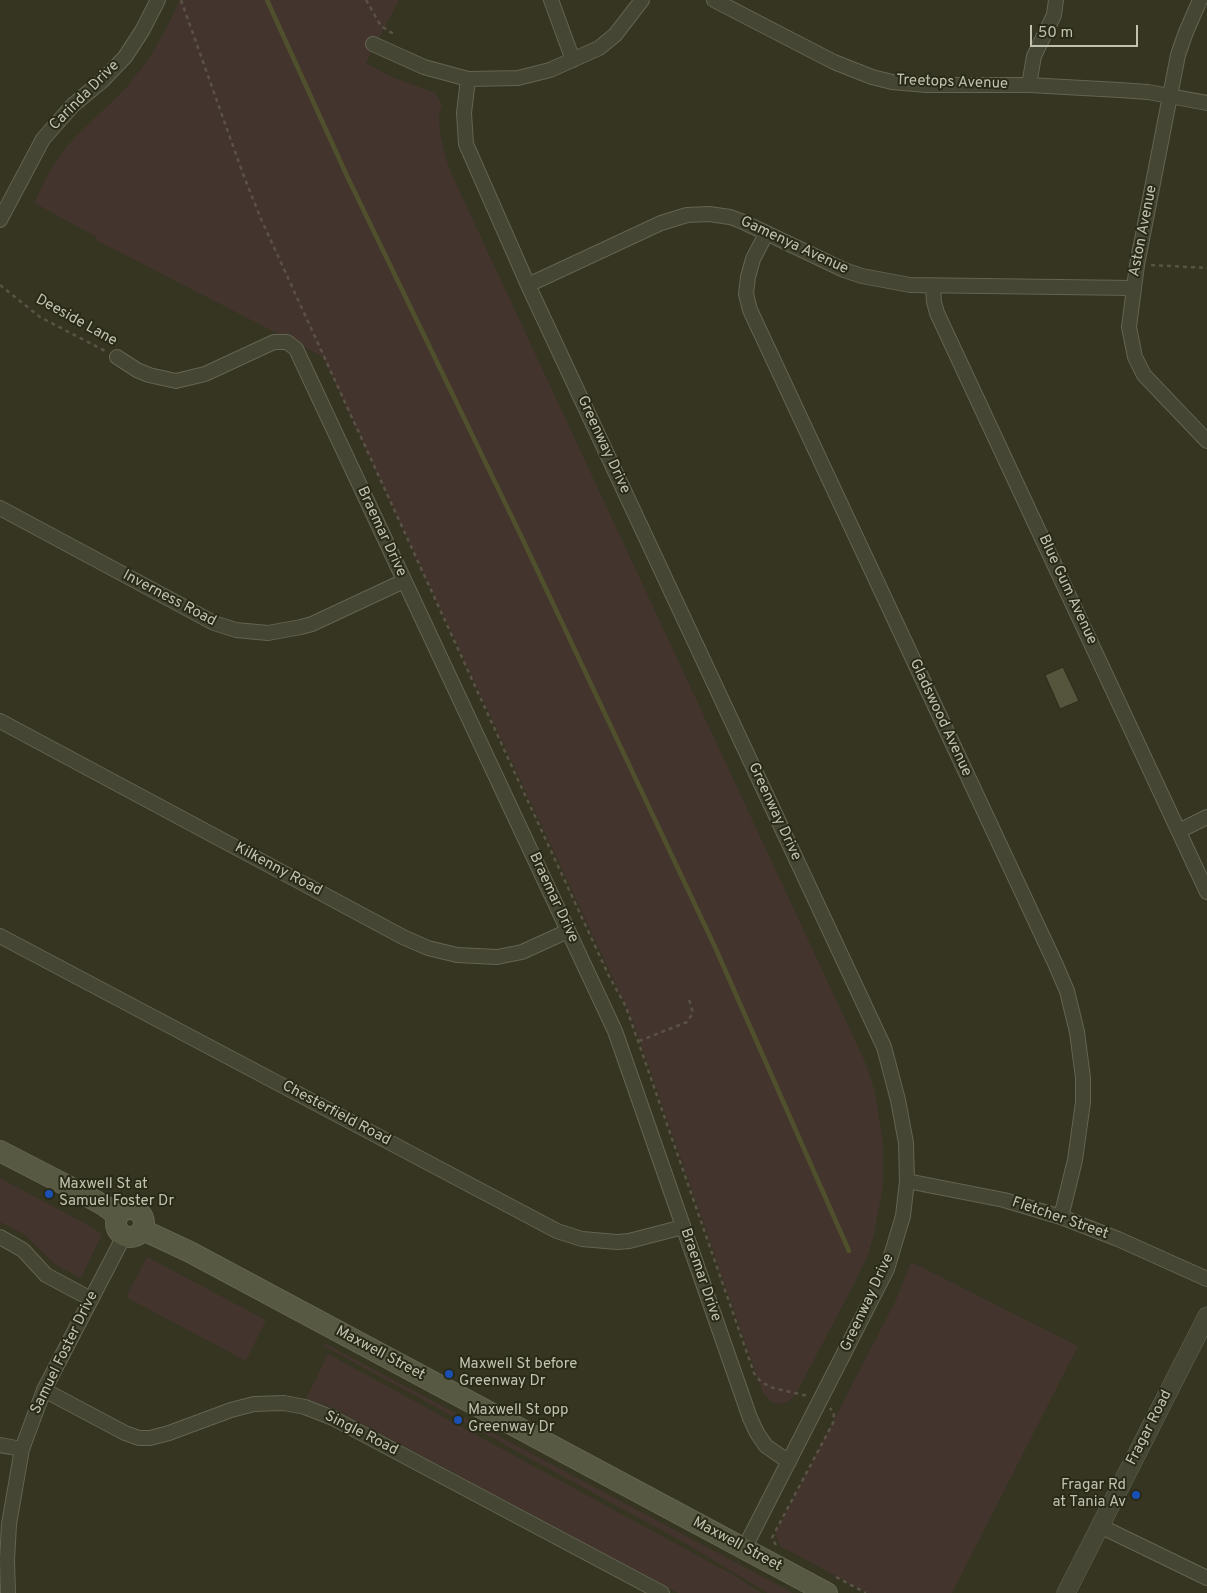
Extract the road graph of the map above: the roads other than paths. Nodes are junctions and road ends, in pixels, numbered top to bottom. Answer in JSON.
{"nodes":[{"id":1,"x":158,"y":0,"type":"edge"},
{"id":2,"x":551,"y":0,"type":"edge"},
{"id":3,"x":642,"y":0,"type":"edge"},
{"id":4,"x":714,"y":0,"type":"edge"},
{"id":5,"x":1056,"y":0,"type":"edge"},
{"id":6,"x":1200,"y":0,"type":"edge"},
{"id":7,"x":373,"y":44,"type":"dead end"},
{"id":8,"x":573,"y":60,"type":"junction"},
{"id":9,"x":468,"y":79,"type":"junction"},
{"id":10,"x":1029,"y":85,"type":"junction"},
{"id":11,"x":1170,"y":96,"type":"junction"},
{"id":12,"x":1207,"y":102,"type":"edge"},
{"id":13,"x":0,"y":220,"type":"edge"},
{"id":14,"x":766,"y":234,"type":"junction"},
{"id":15,"x":528,"y":285,"type":"junction"},
{"id":16,"x":933,"y":287,"type":"junction"},
{"id":17,"x":1133,"y":288,"type":"junction"},
{"id":18,"x":117,"y":357,"type":"road end"},
{"id":19,"x":1207,"y":441,"type":"edge"},
{"id":20,"x":0,"y":508,"type":"edge"},
{"id":21,"x":404,"y":581,"type":"junction"},
{"id":22,"x":0,"y":722,"type":"edge"},
{"id":23,"x":1207,"y":817,"type":"edge"},
{"id":24,"x":1179,"y":831,"type":"junction"},
{"id":25,"x":1207,"y":892,"type":"edge"},
{"id":26,"x":568,"y":931,"type":"junction"},
{"id":27,"x":0,"y":936,"type":"edge"},
{"id":28,"x":0,"y":1151,"type":"edge"},
{"id":29,"x":907,"y":1181,"type":"junction"},
{"id":30,"x":118,"y":1216,"type":"junction"},
{"id":31,"x":1061,"y":1217,"type":"junction"},
{"id":32,"x":683,"y":1227,"type":"junction"},
{"id":33,"x":143,"y":1230,"type":"junction"},
{"id":34,"x":124,"y":1236,"type":"junction"},
{"id":35,"x":0,"y":1237,"type":"edge"},
{"id":36,"x":1207,"y":1279,"type":"edge"},
{"id":37,"x":91,"y":1299,"type":"junction"},
{"id":38,"x":1207,"y":1316,"type":"edge"},
{"id":39,"x":44,"y":1390,"type":"junction"},
{"id":40,"x":0,"y":1445,"type":"edge"},
{"id":41,"x":22,"y":1449,"type":"junction"},
{"id":42,"x":790,"y":1462,"type":"junction"},
{"id":43,"x":1100,"y":1526,"type":"junction"},
{"id":44,"x":744,"y":1549,"type":"junction"},
{"id":45,"x":1207,"y":1578,"type":"edge"},
{"id":46,"x":8,"y":1593,"type":"edge"},
{"id":47,"x":662,"y":1593,"type":"edge"},
{"id":48,"x":827,"y":1593,"type":"edge"},
{"id":49,"x":1066,"y":1593,"type":"edge"}],
"edges":[{"from":1,"to":13,"type":"street","name":"Carinda Drive"},
{"from":2,"to":8,"type":"street"},
{"from":3,"to":8,"type":"street"},
{"from":4,"to":10,"type":"street","name":"Treetops Avenue"},
{"from":5,"to":10,"type":"street"},
{"from":6,"to":11,"type":"street","name":"Aston Avenue"},
{"from":7,"to":9,"type":"street"},
{"from":8,"to":9,"type":"street"},
{"from":9,"to":15,"type":"street","name":"Greenway Drive"},
{"from":10,"to":11,"type":"street","name":"Treetops Avenue"},
{"from":11,"to":12,"type":"street","name":"Treetops Avenue"},
{"from":11,"to":17,"type":"street","name":"Aston Avenue"},
{"from":14,"to":15,"type":"street","name":"Gamenya Avenue"},
{"from":14,"to":16,"type":"street","name":"Gamenya Avenue"},
{"from":14,"to":31,"type":"street","name":"Gladswood Avenue"},
{"from":15,"to":29,"type":"street","name":"Greenway Drive"},
{"from":16,"to":17,"type":"street","name":"Gamenya Avenue"},
{"from":16,"to":24,"type":"street","name":"Blue Gum Avenue"},
{"from":17,"to":19,"type":"street","name":"Aston Avenue"},
{"from":18,"to":21,"type":"street","name":"Braemar Drive"},
{"from":20,"to":21,"type":"street","name":"Inverness Road"},
{"from":21,"to":26,"type":"street","name":"Braemar Drive"},
{"from":22,"to":26,"type":"street","name":"Kilkenny Road"},
{"from":23,"to":24,"type":"street"},
{"from":24,"to":25,"type":"street","name":"Blue Gum Avenue"},
{"from":26,"to":32,"type":"street","name":"Braemar Drive"},
{"from":27,"to":32,"type":"street","name":"Chesterfield Road"},
{"from":28,"to":30,"type":"main road"},
{"from":29,"to":31,"type":"street","name":"Fletcher Street"},
{"from":29,"to":42,"type":"street","name":"Greenway Drive"},
{"from":30,"to":33,"type":"main road"},
{"from":30,"to":34,"type":"main road"},
{"from":31,"to":36,"type":"street","name":"Fletcher Street"},
{"from":32,"to":42,"type":"street","name":"Braemar Drive"},
{"from":33,"to":34,"type":"main road"},
{"from":33,"to":44,"type":"main road","name":"Maxwell Street"},
{"from":34,"to":37,"type":"street","name":"Samuel Foster Drive"},
{"from":35,"to":37,"type":"street"},
{"from":37,"to":39,"type":"street","name":"Samuel Foster Drive"},
{"from":38,"to":43,"type":"street","name":"Fragar Road"},
{"from":39,"to":41,"type":"street","name":"Samuel Foster Drive"},
{"from":39,"to":47,"type":"street","name":"Single Road"},
{"from":40,"to":41,"type":"street"},
{"from":41,"to":46,"type":"street","name":"Samuel Foster Drive"},
{"from":42,"to":44,"type":"street","name":"Greenway Drive"},
{"from":43,"to":45,"type":"street"},
{"from":43,"to":49,"type":"street","name":"Fragar Road"},
{"from":44,"to":48,"type":"main road","name":"Maxwell Street"}]}
